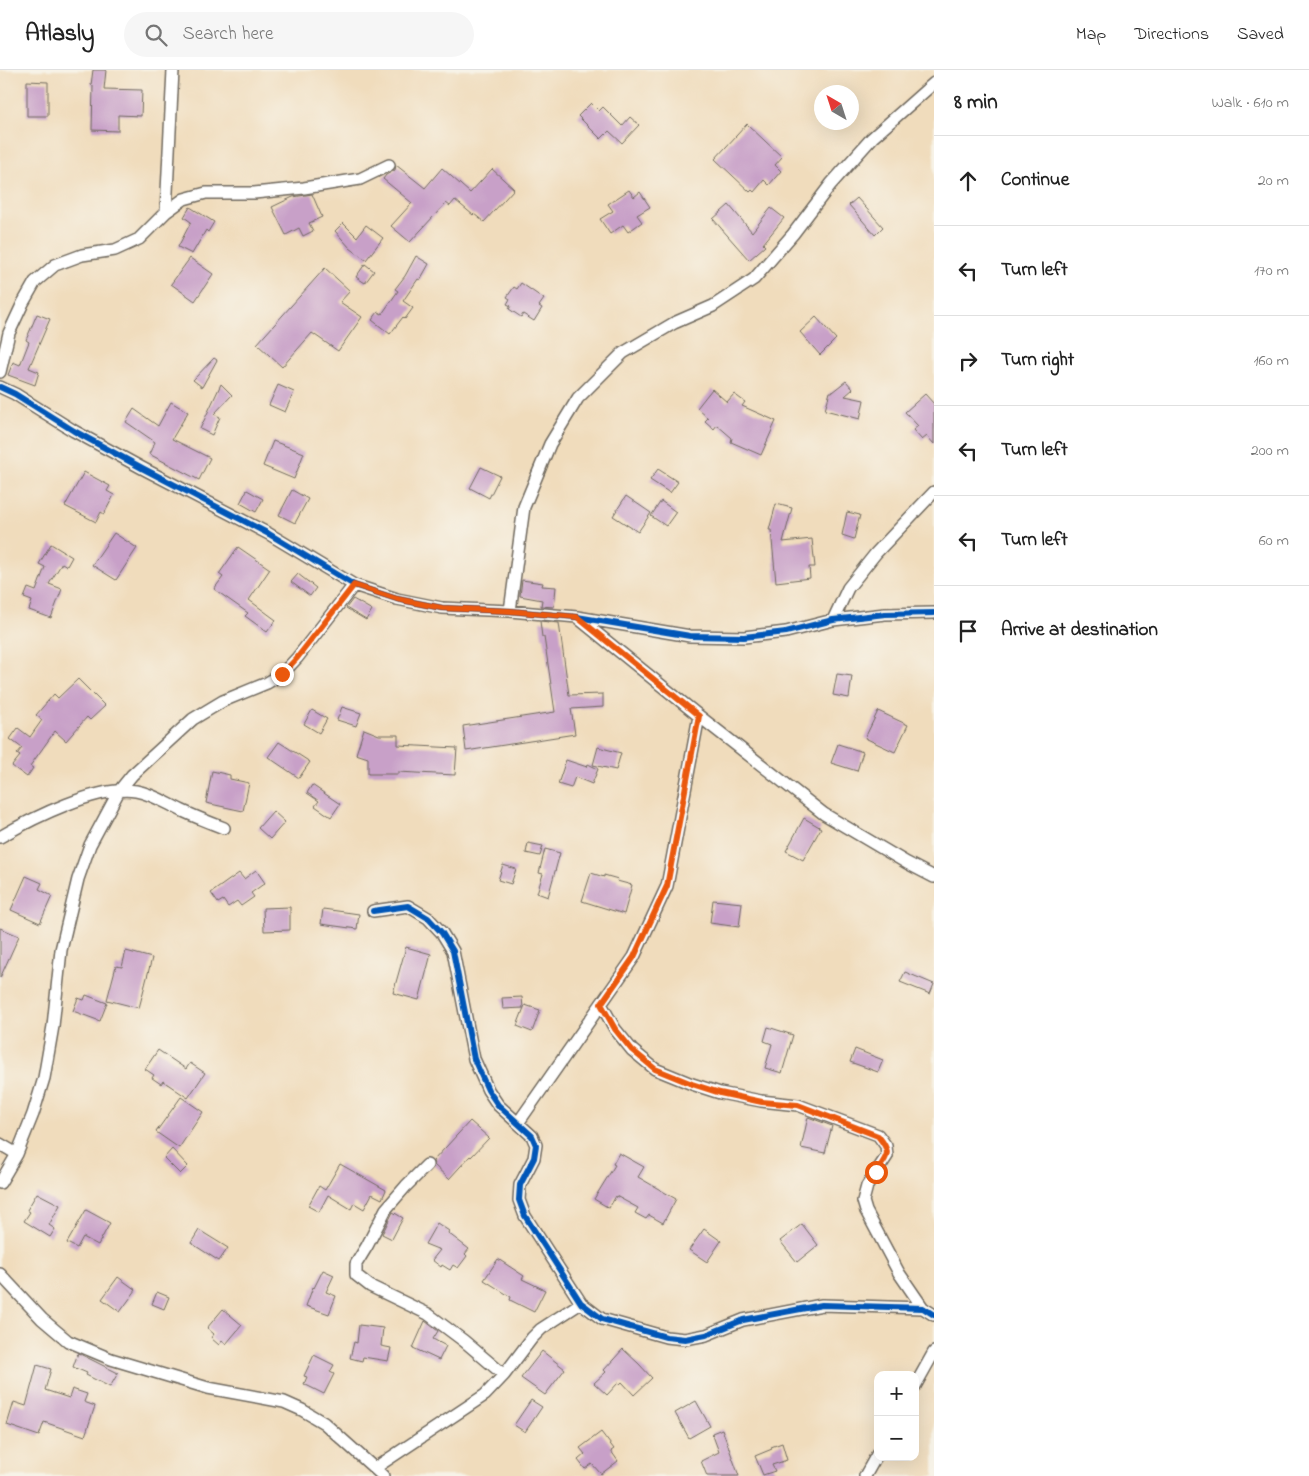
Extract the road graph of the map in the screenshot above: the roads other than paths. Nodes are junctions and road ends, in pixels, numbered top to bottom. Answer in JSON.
{"nodes":[{"id":1,"x":173,"y":70,"type":"edge"},
{"id":2,"x":934,"y":83,"type":"edge"},
{"id":3,"x":389,"y":165,"type":"dead end"},
{"id":4,"x":166,"y":212,"type":"junction"},
{"id":5,"x":0,"y":372,"type":"edge"},
{"id":6,"x":0,"y":387,"type":"edge"},
{"id":7,"x":934,"y":492,"type":"edge"},
{"id":8,"x":354,"y":585,"type":"junction"},
{"id":9,"x":510,"y":611,"type":"junction"},
{"id":10,"x":934,"y":613,"type":"edge"},
{"id":11,"x":577,"y":617,"type":"junction"},
{"id":12,"x":833,"y":620,"type":"junction"},
{"id":13,"x":699,"y":716,"type":"junction"},
{"id":14,"x":119,"y":791,"type":"junction"},
{"id":15,"x":224,"y":828,"type":"dead end"},
{"id":16,"x":0,"y":837,"type":"edge"},
{"id":17,"x":934,"y":877,"type":"edge"},
{"id":18,"x":373,"y":911,"type":"dead end"},
{"id":19,"x":601,"y":1004,"type":"junction"},
{"id":20,"x":518,"y":1123,"type":"junction"},
{"id":21,"x":0,"y":1144,"type":"edge"},
{"id":22,"x":17,"y":1154,"type":"junction"},
{"id":23,"x":427,"y":1166,"type":"dead end"},
{"id":24,"x":0,"y":1183,"type":"edge"},
{"id":25,"x":0,"y":1274,"type":"edge"},
{"id":26,"x":581,"y":1304,"type":"junction"},
{"id":27,"x":923,"y":1308,"type":"junction"},
{"id":28,"x":934,"y":1315,"type":"edge"},
{"id":29,"x":934,"y":1352,"type":"edge"},
{"id":30,"x":504,"y":1376,"type":"junction"},
{"id":31,"x":919,"y":1379,"type":"edge"},
{"id":32,"x":874,"y":1460,"type":"edge"},
{"id":33,"x":379,"y":1472,"type":"edge"},
{"id":34,"x":865,"y":1476,"type":"edge"}],
"edges":[{"from":1,"to":4,"type":"street"},
{"from":2,"to":9,"type":"street"},
{"from":3,"to":4,"type":"street"},
{"from":4,"to":5,"type":"street"},
{"from":6,"to":8,"type":"street"},
{"from":7,"to":12,"type":"street"},
{"from":8,"to":9,"type":"street"},
{"from":8,"to":14,"type":"street"},
{"from":9,"to":11,"type":"street"},
{"from":10,"to":12,"type":"street"},
{"from":11,"to":12,"type":"street"},
{"from":11,"to":13,"type":"street"},
{"from":13,"to":17,"type":"street"},
{"from":13,"to":19,"type":"street"},
{"from":14,"to":15,"type":"street"},
{"from":14,"to":16,"type":"street"},
{"from":14,"to":22,"type":"street"},
{"from":18,"to":20,"type":"street"},
{"from":19,"to":20,"type":"street"},
{"from":19,"to":27,"type":"street"},
{"from":20,"to":26,"type":"street"},
{"from":21,"to":22,"type":"street"},
{"from":22,"to":24,"type":"street"},
{"from":23,"to":30,"type":"street"},
{"from":25,"to":33,"type":"street"},
{"from":26,"to":27,"type":"street"},
{"from":26,"to":30,"type":"street"},
{"from":27,"to":28,"type":"street"},
{"from":29,"to":31,"type":"street"},
{"from":30,"to":33,"type":"street"},
{"from":32,"to":34,"type":"street"}]}
